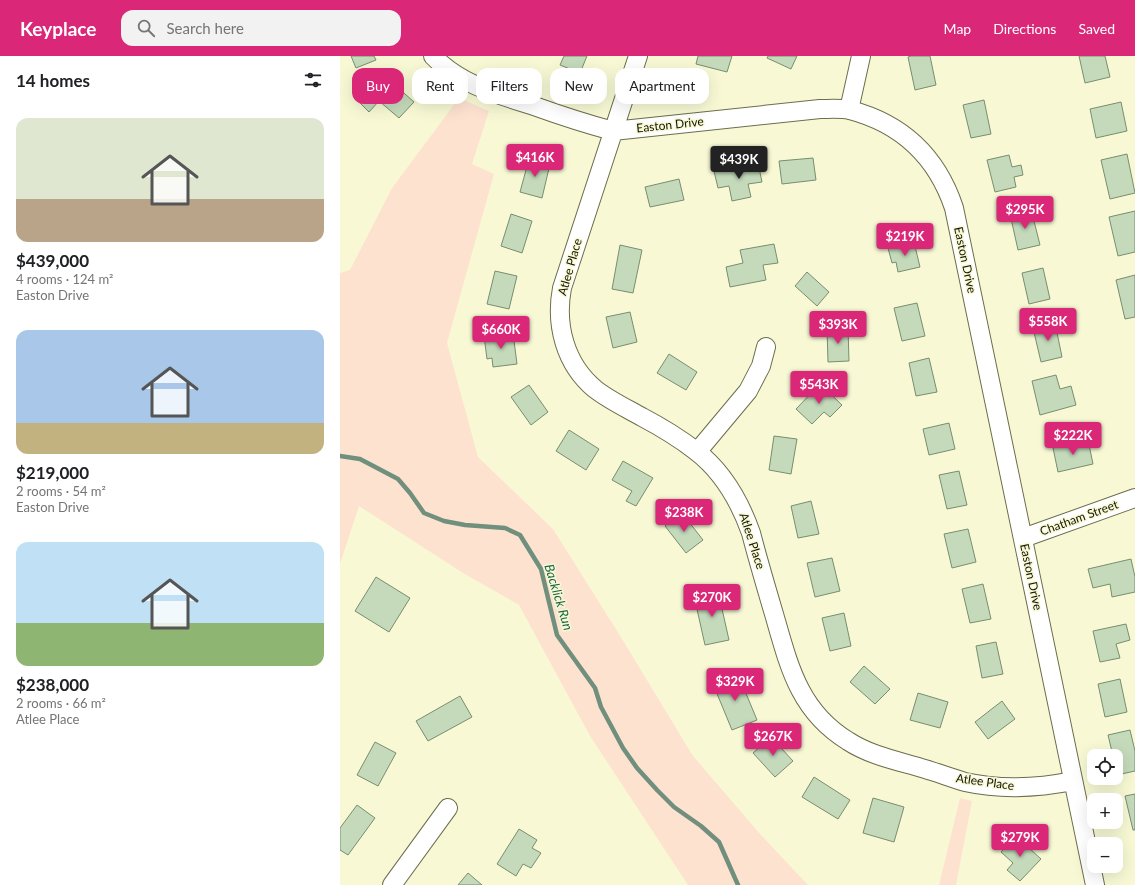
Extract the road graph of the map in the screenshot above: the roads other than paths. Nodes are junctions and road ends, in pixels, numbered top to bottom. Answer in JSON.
{"nodes":[{"id":1,"x":433,"y":56,"type":"edge"},
{"id":2,"x":638,"y":56,"type":"edge"},
{"id":3,"x":860,"y":56,"type":"edge"},
{"id":4,"x":849,"y":110,"type":"junction"},
{"id":5,"x":613,"y":131,"type":"junction"},
{"id":6,"x":766,"y":347,"type":"dead end"},
{"id":7,"x":697,"y":452,"type":"junction"},
{"id":8,"x":1135,"y":498,"type":"edge"},
{"id":9,"x":1023,"y":538,"type":"junction"},
{"id":10,"x":1073,"y":781,"type":"junction"},
{"id":11,"x":448,"y":808,"type":"dead end"},
{"id":12,"x":392,"y":885,"type":"edge"},
{"id":13,"x":1095,"y":885,"type":"edge"}],
"edges":[{"from":1,"to":5,"type":"street","name":"Easton Drive"},
{"from":2,"to":5,"type":"street","name":"Atlee Place"},
{"from":3,"to":4,"type":"street"},
{"from":4,"to":5,"type":"street","name":"Easton Drive"},
{"from":4,"to":9,"type":"street","name":"Easton Drive"},
{"from":5,"to":7,"type":"street","name":"Atlee Place"},
{"from":6,"to":7,"type":"street"},
{"from":7,"to":10,"type":"street","name":"Atlee Place"},
{"from":8,"to":9,"type":"street","name":"Chatham Street"},
{"from":9,"to":10,"type":"street","name":"Easton Drive"},
{"from":10,"to":13,"type":"street","name":"Easton Drive"},
{"from":11,"to":12,"type":"street"}]}
